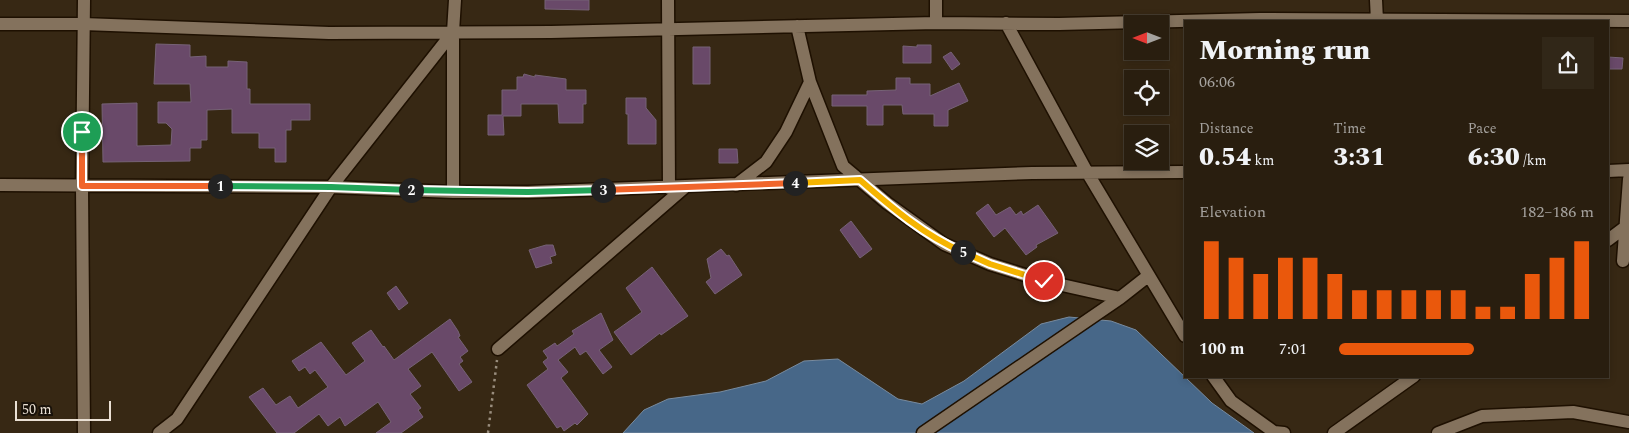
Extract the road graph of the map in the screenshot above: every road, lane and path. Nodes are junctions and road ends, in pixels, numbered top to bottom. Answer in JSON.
{"nodes":[{"id":1,"x":84,"y":0,"type":"edge"},
{"id":2,"x":455,"y":0,"type":"edge"},
{"id":3,"x":668,"y":0,"type":"edge"},
{"id":4,"x":936,"y":0,"type":"edge"},
{"id":5,"x":1376,"y":0,"type":"edge"},
{"id":6,"x":1377,"y":20,"type":"edge"},
{"id":7,"x":1609,"y":21,"type":"edge"},
{"id":8,"x":1629,"y":21,"type":"edge"},
{"id":9,"x":936,"y":22,"type":"junction"},
{"id":10,"x":1184,"y":22,"type":"edge"},
{"id":11,"x":1006,"y":23,"type":"junction"},
{"id":12,"x":0,"y":24,"type":"edge"},
{"id":13,"x":83,"y":24,"type":"junction"},
{"id":14,"x":797,"y":26,"type":"junction"},
{"id":15,"x":668,"y":29,"type":"junction"},
{"id":16,"x":453,"y":32,"type":"junction"},
{"id":17,"x":810,"y":82,"type":"junction"},
{"id":18,"x":1609,"y":170,"type":"edge"},
{"id":19,"x":1629,"y":170,"type":"edge"},
{"id":20,"x":1086,"y":172,"type":"junction"},
{"id":21,"x":1184,"y":172,"type":"edge"},
{"id":22,"x":1629,"y":179,"type":"edge"},
{"id":23,"x":860,"y":180,"type":"junction"},
{"id":24,"x":0,"y":185,"type":"edge"},
{"id":25,"x":736,"y":185,"type":"junction"},
{"id":26,"x":82,"y":186,"type":"junction"},
{"id":27,"x":331,"y":187,"type":"junction"},
{"id":28,"x":685,"y":187,"type":"junction"},
{"id":29,"x":669,"y":188,"type":"junction"},
{"id":30,"x":453,"y":192,"type":"junction"},
{"id":31,"x":1609,"y":239,"type":"edge"},
{"id":32,"x":1626,"y":262,"type":"edge"},
{"id":33,"x":1148,"y":276,"type":"junction"},
{"id":34,"x":1120,"y":298,"type":"junction"},
{"id":35,"x":1184,"y":334,"type":"edge"},
{"id":36,"x":498,"y":348,"type":"joint"},
{"id":37,"x":1214,"y":378,"type":"edge"},
{"id":38,"x":1411,"y":378,"type":"edge"},
{"id":39,"x":1629,"y":422,"type":"edge"},
{"id":40,"x":84,"y":433,"type":"edge"},
{"id":41,"x":159,"y":433,"type":"edge"},
{"id":42,"x":488,"y":433,"type":"edge"},
{"id":43,"x":924,"y":433,"type":"edge"},
{"id":44,"x":1277,"y":433,"type":"edge"},
{"id":45,"x":1334,"y":433,"type":"edge"},
{"id":46,"x":1438,"y":433,"type":"edge"}],
"edges":[{"from":1,"to":13,"type":"street"},
{"from":2,"to":16,"type":"street"},
{"from":3,"to":15,"type":"street"},
{"from":4,"to":9,"type":"street"},
{"from":5,"to":6,"type":"street"},
{"from":7,"to":8,"type":"street"},
{"from":9,"to":11,"type":"street"},
{"from":9,"to":14,"type":"street"},
{"from":10,"to":11,"type":"street"},
{"from":11,"to":20,"type":"street"},
{"from":12,"to":13,"type":"street"},
{"from":13,"to":16,"type":"street"},
{"from":13,"to":26,"type":"street"},
{"from":14,"to":15,"type":"street"},
{"from":14,"to":17,"type":"street"},
{"from":15,"to":16,"type":"street"},
{"from":15,"to":29,"type":"street"},
{"from":16,"to":27,"type":"street"},
{"from":16,"to":30,"type":"street"},
{"from":17,"to":23,"type":"street"},
{"from":17,"to":25,"type":"street"},
{"from":18,"to":19,"type":"street"},
{"from":20,"to":21,"type":"street"},
{"from":20,"to":23,"type":"street"},
{"from":20,"to":33,"type":"street"},
{"from":22,"to":32,"type":"street"},
{"from":23,"to":25,"type":"street"},
{"from":23,"to":34,"type":"street"},
{"from":24,"to":26,"type":"street"},
{"from":25,"to":28,"type":"street"},
{"from":26,"to":27,"type":"street"},
{"from":26,"to":40,"type":"street"},
{"from":27,"to":30,"type":"street"},
{"from":27,"to":41,"type":"street"},
{"from":28,"to":29,"type":"street"},
{"from":28,"to":36,"type":"street"},
{"from":29,"to":30,"type":"street"},
{"from":31,"to":32,"type":"street"},
{"from":33,"to":34,"type":"street"},
{"from":33,"to":35,"type":"street"},
{"from":34,"to":43,"type":"street"},
{"from":36,"to":42,"type":"path"},
{"from":37,"to":44,"type":"street"},
{"from":38,"to":45,"type":"street"},
{"from":39,"to":46,"type":"street"}]}
